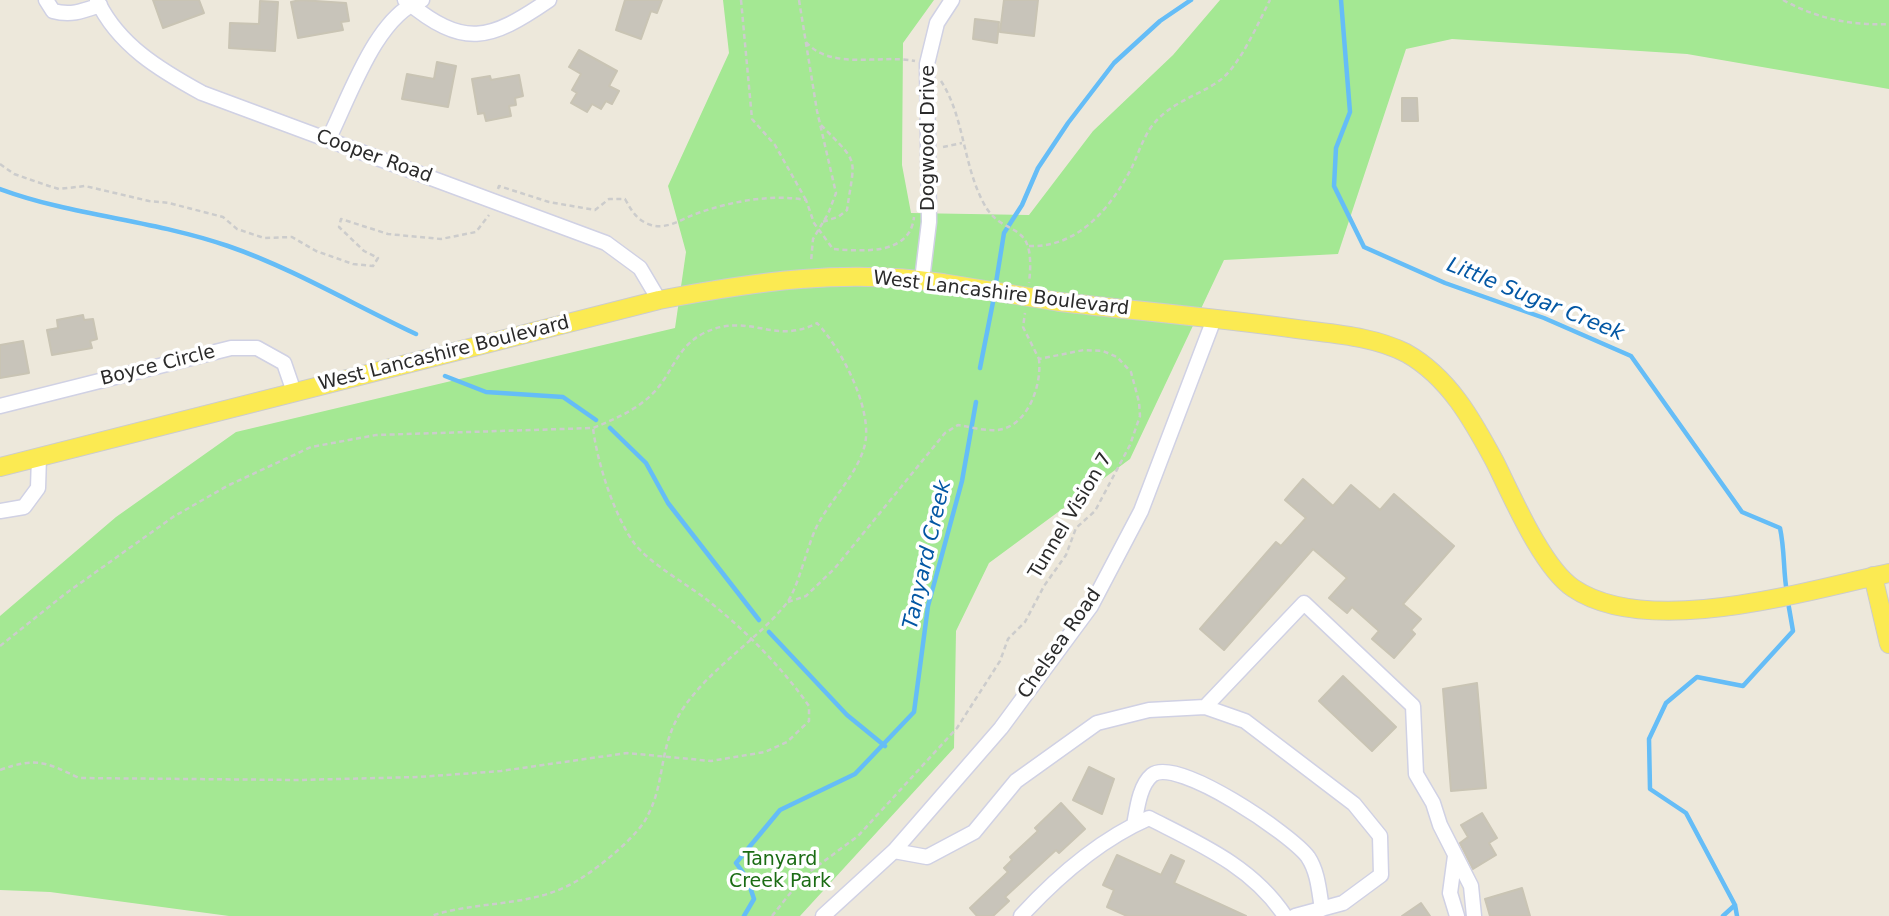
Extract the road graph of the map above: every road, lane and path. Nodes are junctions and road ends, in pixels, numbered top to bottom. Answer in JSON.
{"nodes":[{"id":1,"x":46,"y":0,"type":"edge"},
{"id":2,"x":549,"y":0,"type":"edge"},
{"id":3,"x":741,"y":0,"type":"edge"},
{"id":4,"x":799,"y":0,"type":"edge"},
{"id":5,"x":952,"y":0,"type":"edge"},
{"id":6,"x":1270,"y":0,"type":"edge"},
{"id":7,"x":1783,"y":0,"type":"edge"},
{"id":8,"x":412,"y":1,"type":"edge"},
{"id":9,"x":98,"y":3,"type":"edge"},
{"id":10,"x":1889,"y":24,"type":"edge"},
{"id":11,"x":806,"y":42,"type":"junction"},
{"id":12,"x":928,"y":64,"type":"junction"},
{"id":13,"x":819,"y":123,"type":"junction"},
{"id":14,"x":328,"y":140,"type":"junction"},
{"id":15,"x":962,"y":143,"type":"junction"},
{"id":16,"x":936,"y":148,"type":"dead end"},
{"id":17,"x":0,"y":164,"type":"edge"},
{"id":18,"x":497,"y":192,"type":"dead end"},
{"id":19,"x":806,"y":200,"type":"junction"},
{"id":20,"x":492,"y":208,"type":"dead end"},
{"id":21,"x":914,"y":209,"type":"dead end"},
{"id":22,"x":822,"y":222,"type":"junction"},
{"id":23,"x":817,"y":228,"type":"junction"},
{"id":24,"x":1029,"y":246,"type":"junction"},
{"id":25,"x":811,"y":262,"type":"dead end"},
{"id":26,"x":922,"y":280,"type":"junction"},
{"id":27,"x":1028,"y":286,"type":"dead end"},
{"id":28,"x":659,"y":300,"type":"junction"},
{"id":29,"x":1025,"y":313,"type":"dead end"},
{"id":30,"x":1214,"y":319,"type":"junction"},
{"id":31,"x":1039,"y":359,"type":"junction"},
{"id":32,"x":294,"y":393,"type":"junction"},
{"id":33,"x":0,"y":406,"type":"edge"},
{"id":34,"x":593,"y":428,"type":"junction"},
{"id":35,"x":39,"y":457,"type":"junction"},
{"id":36,"x":0,"y":467,"type":"edge"},
{"id":37,"x":0,"y":511,"type":"edge"},
{"id":38,"x":1881,"y":574,"type":"edge"},
{"id":39,"x":788,"y":602,"type":"junction"},
{"id":40,"x":750,"y":639,"type":"junction"},
{"id":41,"x":1889,"y":644,"type":"edge"},
{"id":42,"x":0,"y":646,"type":"edge"},
{"id":43,"x":1205,"y":707,"type":"junction"},
{"id":44,"x":662,"y":757,"type":"junction"},
{"id":45,"x":0,"y":770,"type":"edge"},
{"id":46,"x":1134,"y":825,"type":"junction"},
{"id":47,"x":894,"y":850,"type":"junction"},
{"id":48,"x":1455,"y":856,"type":"junction"},
{"id":49,"x":1322,"y":909,"type":"junction"},
{"id":50,"x":431,"y":916,"type":"edge"},
{"id":51,"x":772,"y":916,"type":"edge"},
{"id":52,"x":823,"y":916,"type":"edge"},
{"id":53,"x":1021,"y":916,"type":"edge"},
{"id":54,"x":1285,"y":916,"type":"edge"},
{"id":55,"x":1295,"y":916,"type":"edge"},
{"id":56,"x":1457,"y":916,"type":"edge"},
{"id":57,"x":1474,"y":916,"type":"edge"}],
"edges":[{"from":1,"to":9,"type":"street"},
{"from":2,"to":8,"type":"street"},
{"from":3,"to":19,"type":"path"},
{"from":4,"to":11,"type":"path"},
{"from":5,"to":12,"type":"street","name":"Dogwood Drive"},
{"from":6,"to":24,"type":"path"},
{"from":7,"to":10,"type":"path"},
{"from":8,"to":14,"type":"street"},
{"from":9,"to":14,"type":"street","name":"Cooper Road"},
{"from":11,"to":12,"type":"path"},
{"from":11,"to":13,"type":"path"},
{"from":12,"to":15,"type":"path"},
{"from":12,"to":26,"type":"street","name":"Dogwood Drive"},
{"from":13,"to":22,"type":"path"},
{"from":13,"to":22,"type":"path"},
{"from":14,"to":28,"type":"street","name":"Cooper Road"},
{"from":15,"to":16,"type":"path"},
{"from":15,"to":24,"type":"path"},
{"from":17,"to":20,"type":"path"},
{"from":18,"to":19,"type":"path"},
{"from":19,"to":23,"type":"path"},
{"from":21,"to":23,"type":"path"},
{"from":22,"to":23,"type":"path"},
{"from":23,"to":25,"type":"path"},
{"from":24,"to":27,"type":"path"},
{"from":26,"to":28,"type":"main road","name":"West Lancashire Boulevard"},
{"from":26,"to":30,"type":"main road","name":"West Lancashire Boulevard","bridge":true},
{"from":28,"to":32,"type":"main road","name":"West Lancashire Boulevard"},
{"from":29,"to":31,"type":"path"},
{"from":30,"to":38,"type":"main road","name":"West Lancashire Boulevard"},
{"from":30,"to":47,"type":"street","name":"Chelsea Road"},
{"from":31,"to":39,"type":"path"},
{"from":31,"to":51,"type":"path","name":"Tunnel Vision 7"},
{"from":32,"to":33,"type":"street","name":"Boyce Circle"},
{"from":32,"to":35,"type":"main road","name":"West Lancashire Boulevard"},
{"from":34,"to":39,"type":"path"},
{"from":34,"to":40,"type":"path"},
{"from":34,"to":42,"type":"path"},
{"from":35,"to":36,"type":"main road","name":"West Lancashire Boulevard"},
{"from":35,"to":37,"type":"street"},
{"from":38,"to":41,"type":"main road"},
{"from":39,"to":40,"type":"path"},
{"from":40,"to":44,"type":"path"},
{"from":40,"to":44,"type":"path"},
{"from":43,"to":47,"type":"street"},
{"from":43,"to":48,"type":"street"},
{"from":43,"to":49,"type":"street"},
{"from":44,"to":45,"type":"path"},
{"from":44,"to":50,"type":"path"},
{"from":46,"to":49,"type":"street"},
{"from":46,"to":53,"type":"street"},
{"from":46,"to":54,"type":"street"},
{"from":47,"to":52,"type":"street","name":"Chelsea Road"},
{"from":48,"to":56,"type":"street"},
{"from":48,"to":57,"type":"street"},
{"from":49,"to":55,"type":"street"}]}
